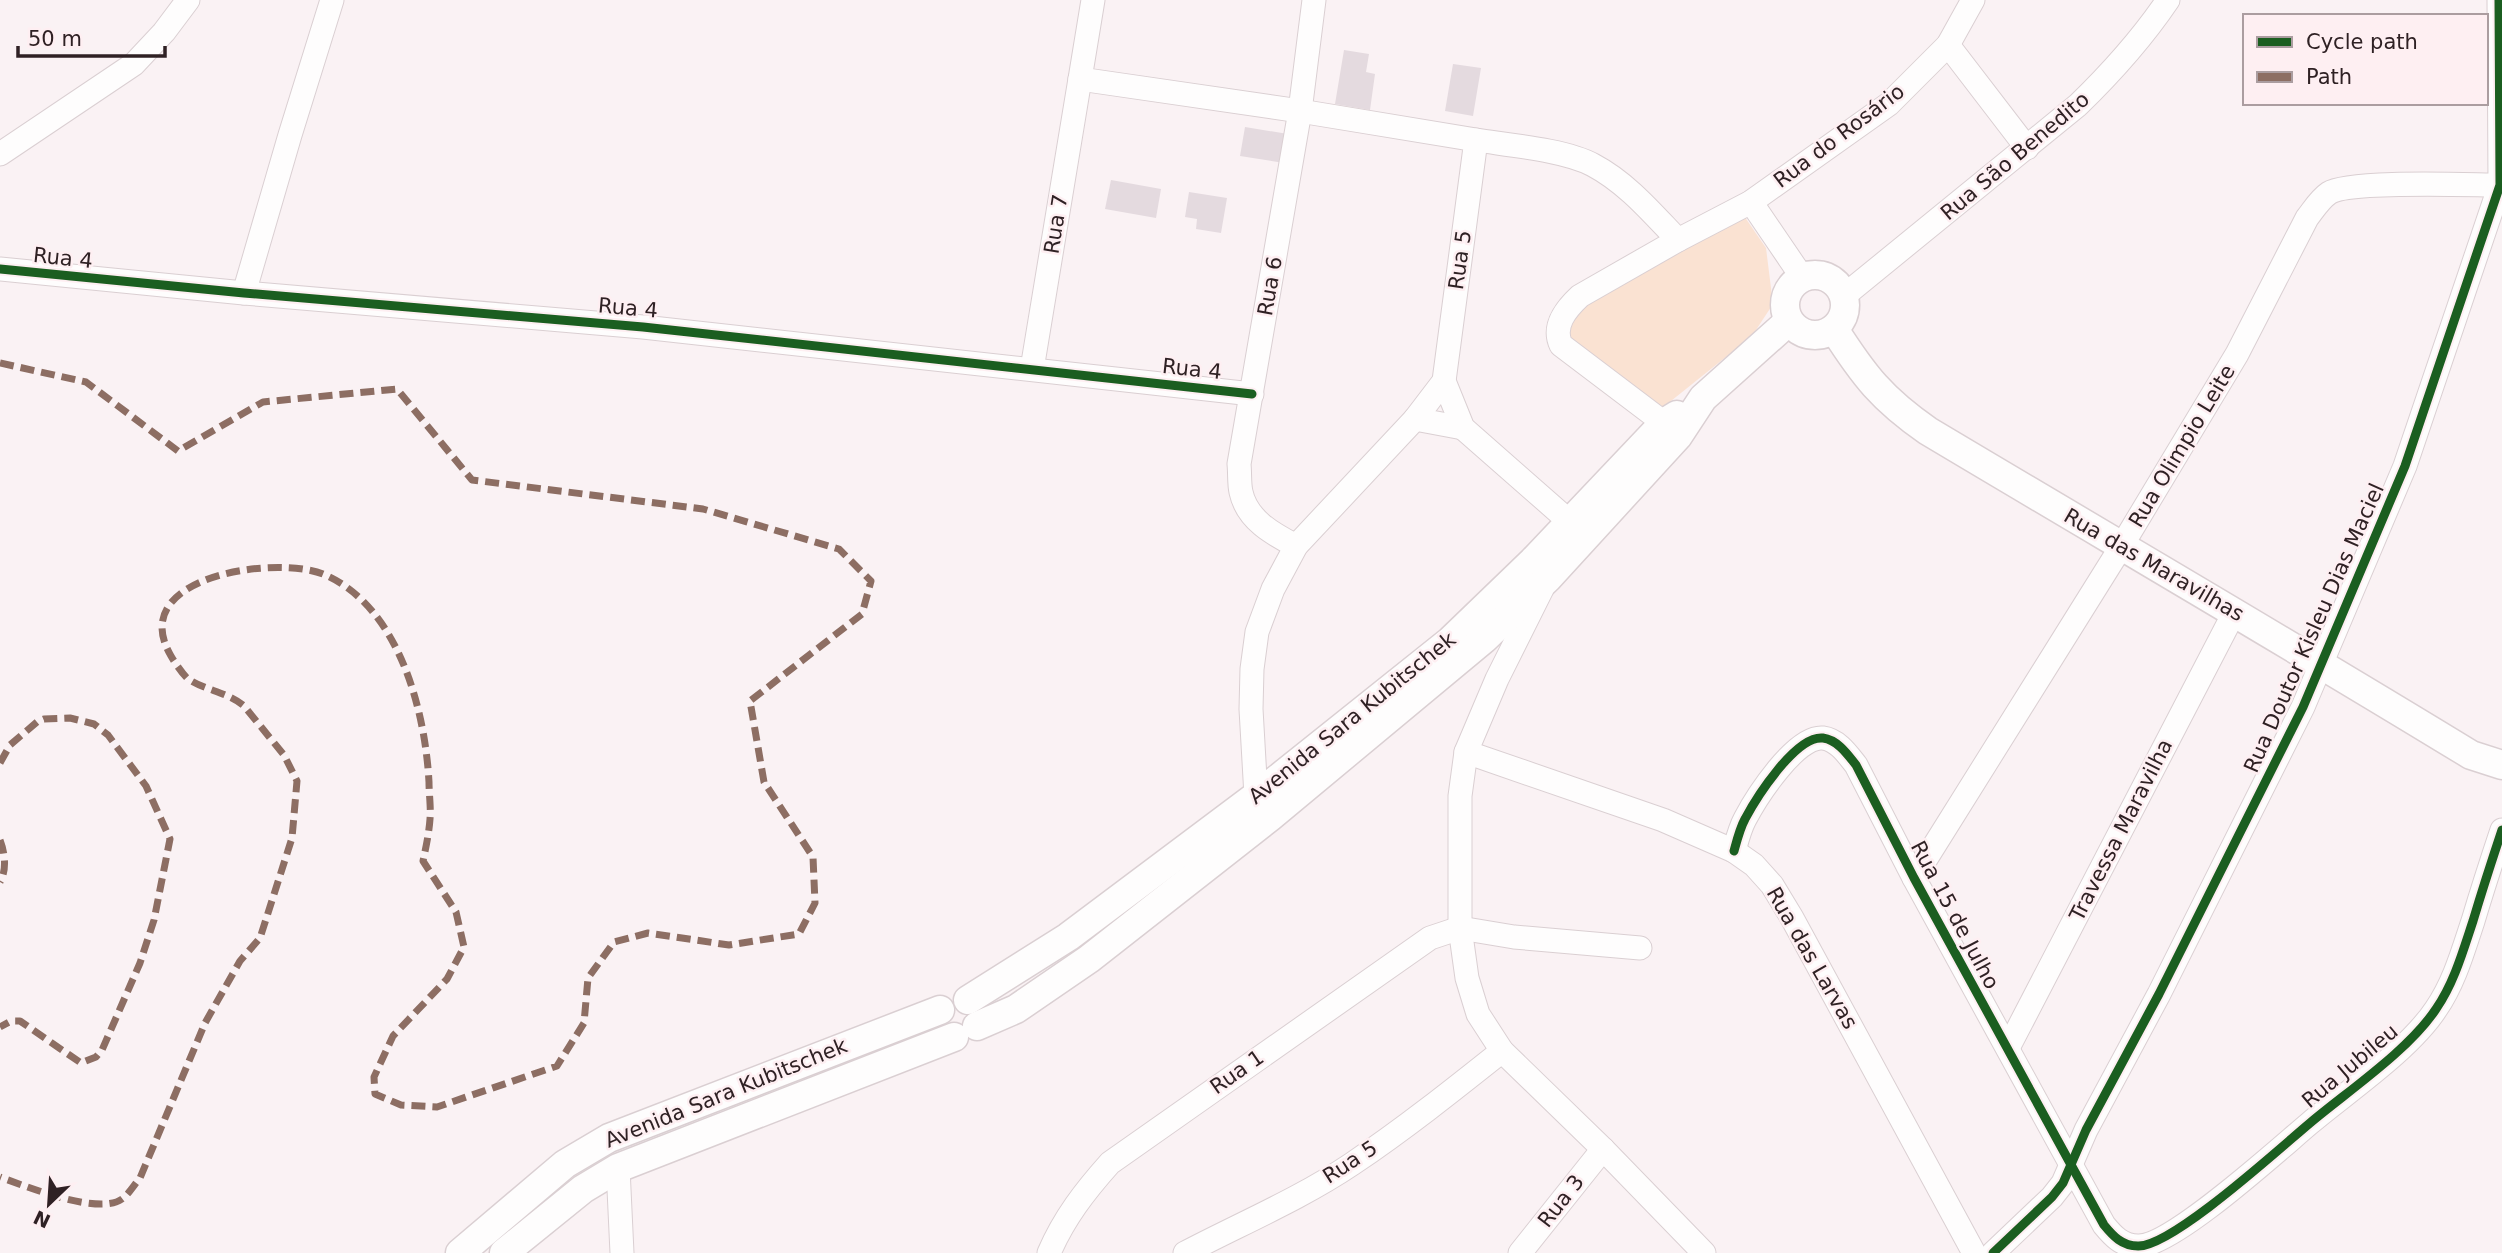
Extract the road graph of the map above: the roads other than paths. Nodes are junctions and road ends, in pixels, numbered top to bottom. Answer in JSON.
{"nodes":[{"id":1,"x":188,"y":0,"type":"edge"},
{"id":2,"x":332,"y":0,"type":"edge"},
{"id":3,"x":1093,"y":0,"type":"edge"},
{"id":4,"x":1314,"y":0,"type":"edge"},
{"id":5,"x":1973,"y":0,"type":"edge"},
{"id":6,"x":2168,"y":0,"type":"edge"},
{"id":7,"x":2499,"y":0,"type":"edge"},
{"id":8,"x":1948,"y":45,"type":"junction"},
{"id":9,"x":1080,"y":79,"type":"junction"},
{"id":10,"x":1300,"y":111,"type":"junction"},
{"id":11,"x":1476,"y":140,"type":"junction"},
{"id":12,"x":2027,"y":148,"type":"junction"},
{"id":13,"x":0,"y":154,"type":"edge"},
{"id":14,"x":2501,"y":187,"type":"edge"},
{"id":15,"x":1751,"y":202,"type":"junction"},
{"id":16,"x":1678,"y":240,"type":"junction"},
{"id":17,"x":0,"y":269,"type":"edge"},
{"id":18,"x":1802,"y":277,"type":"junction"},
{"id":19,"x":244,"y":293,"type":"junction"},
{"id":20,"x":1845,"y":295,"type":"junction"},
{"id":21,"x":1789,"y":321,"type":"junction"},
{"id":22,"x":1834,"y":330,"type":"junction"},
{"id":23,"x":1032,"y":369,"type":"junction"},
{"id":24,"x":1444,"y":381,"type":"junction"},
{"id":25,"x":1252,"y":394,"type":"junction"},
{"id":26,"x":1703,"y":398,"type":"junction"},
{"id":27,"x":1415,"y":419,"type":"junction"},
{"id":28,"x":1664,"y":423,"type":"junction"},
{"id":29,"x":1463,"y":428,"type":"junction"},
{"id":30,"x":1579,"y":529,"type":"junction"},
{"id":31,"x":1296,"y":545,"type":"junction"},
{"id":32,"x":2121,"y":547,"type":"junction"},
{"id":33,"x":1548,"y":578,"type":"junction"},
{"id":34,"x":2235,"y":611,"type":"junction"},
{"id":35,"x":2322,"y":664,"type":"junction"},
{"id":36,"x":1466,"y":752,"type":"junction"},
{"id":37,"x":2502,"y":765,"type":"edge"},
{"id":38,"x":1256,"y":796,"type":"junction"},
{"id":39,"x":2502,"y":830,"type":"edge"},
{"id":40,"x":1734,"y":850,"type":"junction"},
{"id":41,"x":1914,"y":878,"type":"junction"},
{"id":42,"x":1460,"y":928,"type":"junction"},
{"id":43,"x":1640,"y":948,"type":"dead end"},
{"id":44,"x":966,"y":1021,"type":"junction"},
{"id":45,"x":2008,"y":1048,"type":"junction"},
{"id":46,"x":1502,"y":1051,"type":"junction"},
{"id":47,"x":1603,"y":1149,"type":"junction"},
{"id":48,"x":2071,"y":1163,"type":"junction"},
{"id":49,"x":618,"y":1168,"type":"junction"},
{"id":50,"x":2125,"y":1244,"type":"joint"},
{"id":51,"x":1188,"y":1252,"type":"edge"},
{"id":52,"x":460,"y":1253,"type":"edge"},
{"id":53,"x":505,"y":1253,"type":"edge"},
{"id":54,"x":622,"y":1253,"type":"edge"},
{"id":55,"x":1049,"y":1253,"type":"edge"},
{"id":56,"x":1520,"y":1253,"type":"edge"},
{"id":57,"x":1704,"y":1253,"type":"edge"},
{"id":58,"x":1974,"y":1253,"type":"edge"},
{"id":59,"x":1993,"y":1253,"type":"edge"}],
"edges":[{"from":1,"to":13,"type":"street"},
{"from":2,"to":19,"type":"street"},
{"from":3,"to":9,"type":"street"},
{"from":4,"to":10,"type":"street","name":"Rua 6"},
{"from":5,"to":8,"type":"street","name":"Rua do Rosário"},
{"from":6,"to":12,"type":"street","name":"Rua São Benedito"},
{"from":7,"to":14,"type":"street","name":"Rua Doutor Kisleu Dias Maciel"},
{"from":8,"to":12,"type":"street"},
{"from":8,"to":15,"type":"street","name":"Rua do Rosário"},
{"from":9,"to":10,"type":"street"},
{"from":9,"to":23,"type":"street","name":"Rua 7"},
{"from":10,"to":11,"type":"street"},
{"from":10,"to":25,"type":"street","name":"Rua 6"},
{"from":11,"to":16,"type":"street"},
{"from":11,"to":24,"type":"street","name":"Rua 5"},
{"from":12,"to":20,"type":"street","name":"Rua São Benedito"},
{"from":14,"to":32,"type":"street","name":"Rua Olimpio Leite"},
{"from":14,"to":35,"type":"street","name":"Rua Doutor Kisleu Dias Maciel"},
{"from":15,"to":16,"type":"street","name":"Rua do Rosário"},
{"from":15,"to":18,"type":"street"},
{"from":16,"to":28,"type":"street"},
{"from":17,"to":19,"type":"street","name":"Rua 4"},
{"from":18,"to":20,"type":"main road"},
{"from":18,"to":21,"type":"main road"},
{"from":19,"to":23,"type":"street","name":"Rua 4"},
{"from":20,"to":22,"type":"main road"},
{"from":21,"to":22,"type":"main road"},
{"from":21,"to":26,"type":"main road"},
{"from":22,"to":32,"type":"main road","name":"Rua das Maravilhas"},
{"from":23,"to":25,"type":"street","name":"Rua 4"},
{"from":24,"to":27,"type":"street","name":"Rua 5"},
{"from":24,"to":29,"type":"street"},
{"from":25,"to":31,"type":"street","name":"Rua 6"},
{"from":26,"to":28,"type":"main road","name":"Avenida Sara Kubitschek"},
{"from":26,"to":30,"type":"main road"},
{"from":27,"to":29,"type":"street"},
{"from":27,"to":31,"type":"street","name":"Rua 5"},
{"from":28,"to":30,"type":"main road","name":"Avenida Sara Kubitschek"},
{"from":29,"to":30,"type":"street"},
{"from":30,"to":33,"type":"main road","name":"Avenida Sara Kubitschek"},
{"from":30,"to":38,"type":"main road","name":"Avenida Sara Kubitschek"},
{"from":31,"to":38,"type":"street","name":"Rua 5"},
{"from":32,"to":34,"type":"main road","name":"Rua das Maravilhas"},
{"from":32,"to":41,"type":"street","name":"Rua Olimpio Leite"},
{"from":33,"to":36,"type":"street"},
{"from":33,"to":44,"type":"main road","name":"Avenida Sara Kubitschek"},
{"from":34,"to":35,"type":"main road","name":"Rua das Maravilhas"},
{"from":34,"to":45,"type":"street","name":"Travessa Maravilha"},
{"from":35,"to":37,"type":"main road","name":"Rua das Maravilhas"},
{"from":35,"to":48,"type":"street","name":"Rua Doutor Kisleu Dias Maciel"},
{"from":36,"to":40,"type":"street","name":"Rua das Larvas"},
{"from":36,"to":42,"type":"street"},
{"from":38,"to":44,"type":"main road","name":"Avenida Sara Kubitschek"},
{"from":39,"to":50,"type":"street","name":"Rua Jubileu"},
{"from":40,"to":41,"type":"street","name":"Rua 15 de Julho"},
{"from":40,"to":58,"type":"street","name":"Rua das Larvas"},
{"from":41,"to":45,"type":"street","name":"Rua 15 de Julho"},
{"from":42,"to":43,"type":"street","name":"Rua 1"},
{"from":42,"to":46,"type":"street"},
{"from":42,"to":55,"type":"street","name":"Rua 1"},
{"from":44,"to":49,"type":"main road","name":"Avenida Sara Kubitschek"},
{"from":44,"to":52,"type":"main road","name":"Avenida Sara Kubitschek"},
{"from":45,"to":48,"type":"street","name":"Rua 15 de Julho"},
{"from":46,"to":47,"type":"street"},
{"from":46,"to":51,"type":"street","name":"Rua 5"},
{"from":47,"to":56,"type":"street","name":"Rua 3"},
{"from":47,"to":57,"type":"street"},
{"from":48,"to":50,"type":"street","name":"Rua 15 de Julho"},
{"from":48,"to":59,"type":"street","name":"Rua Doutor Kisleu Dias Maciel"},
{"from":49,"to":53,"type":"main road","name":"Avenida Sara Kubitschek"},
{"from":49,"to":54,"type":"street"}]}
